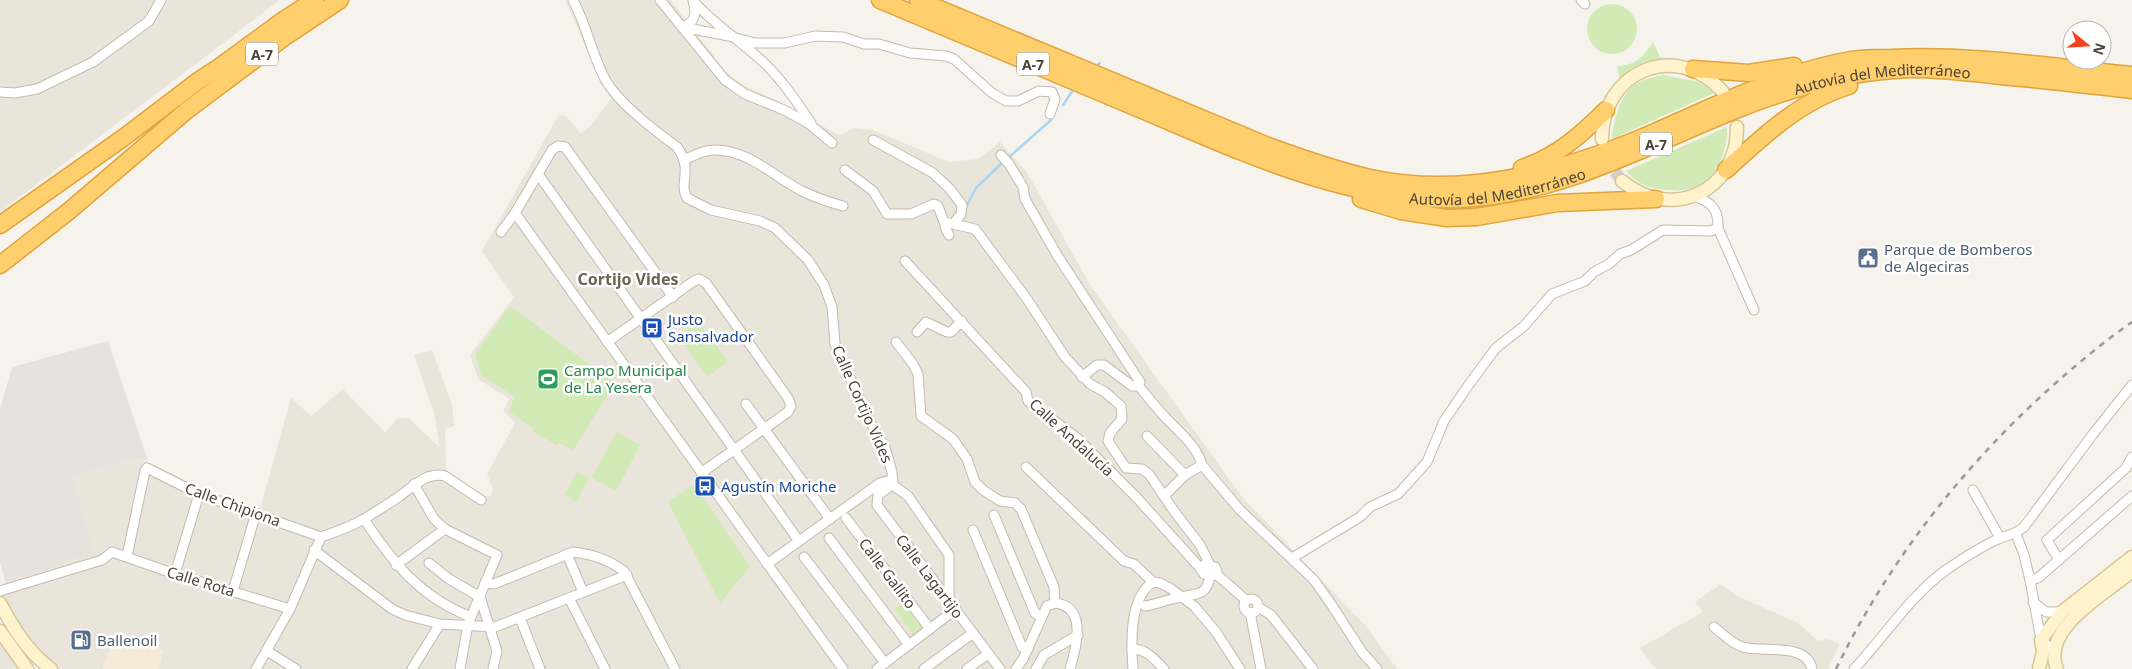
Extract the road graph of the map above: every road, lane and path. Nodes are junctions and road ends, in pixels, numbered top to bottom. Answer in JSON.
{"nodes":[{"id":1,"x":162,"y":0,"type":"edge"},
{"id":2,"x":315,"y":0,"type":"edge"},
{"id":3,"x":340,"y":0,"type":"edge"},
{"id":4,"x":573,"y":0,"type":"edge"},
{"id":5,"x":660,"y":0,"type":"edge"},
{"id":6,"x":880,"y":0,"type":"edge"},
{"id":7,"x":918,"y":0,"type":"edge"},
{"id":8,"x":693,"y":1,"type":"edge"},
{"id":9,"x":682,"y":28,"type":"junction"},
{"id":10,"x":729,"y":36,"type":"junction"},
{"id":11,"x":1852,"y":60,"type":"junction"},
{"id":12,"x":1692,"y":69,"type":"junction"},
{"id":13,"x":2132,"y":75,"type":"edge"},
{"id":14,"x":2039,"y":80,"type":"junction"},
{"id":15,"x":2132,"y":90,"type":"edge"},
{"id":16,"x":0,"y":92,"type":"edge"},
{"id":17,"x":1723,"y":92,"type":"dead end"},
{"id":18,"x":1606,"y":110,"type":"junction"},
{"id":19,"x":1050,"y":114,"type":"dead end"},
{"id":20,"x":1190,"y":121,"type":"junction"},
{"id":21,"x":813,"y":127,"type":"junction"},
{"id":22,"x":1737,"y":127,"type":"dead end"},
{"id":23,"x":1602,"y":138,"type":"dead end"},
{"id":24,"x":873,"y":140,"type":"dead end"},
{"id":25,"x":832,"y":143,"type":"dead end"},
{"id":26,"x":1001,"y":155,"type":"dead end"},
{"id":27,"x":684,"y":160,"type":"junction"},
{"id":28,"x":845,"y":170,"type":"dead end"},
{"id":29,"x":1726,"y":170,"type":"junction"},
{"id":30,"x":538,"y":174,"type":"junction"},
{"id":31,"x":1309,"y":175,"type":"junction"},
{"id":32,"x":1372,"y":178,"type":"junction"},
{"id":33,"x":1622,"y":182,"type":"tunnel mouth"},
{"id":34,"x":1694,"y":196,"type":"junction"},
{"id":35,"x":1656,"y":199,"type":"junction"},
{"id":36,"x":843,"y":206,"type":"dead end"},
{"id":37,"x":515,"y":213,"type":"junction"},
{"id":38,"x":4,"y":221,"type":"edge"},
{"id":39,"x":950,"y":223,"type":"junction"},
{"id":40,"x":1718,"y":228,"type":"junction"},
{"id":41,"x":501,"y":232,"type":"dead end"},
{"id":42,"x":949,"y":235,"type":"dead end"},
{"id":43,"x":905,"y":261,"type":"dead end"},
{"id":44,"x":0,"y":265,"type":"edge"},
{"id":45,"x":673,"y":296,"type":"junction"},
{"id":46,"x":1754,"y":310,"type":"dead end"},
{"id":47,"x":641,"y":319,"type":"junction"},
{"id":48,"x":962,"y":321,"type":"junction"},
{"id":49,"x":917,"y":332,"type":"dead end"},
{"id":50,"x":607,"y":342,"type":"junction"},
{"id":51,"x":896,"y":342,"type":"dead end"},
{"id":52,"x":1082,"y":377,"type":"junction"},
{"id":53,"x":1138,"y":385,"type":"junction"},
{"id":54,"x":2132,"y":385,"type":"edge"},
{"id":55,"x":746,"y":404,"type":"dead end"},
{"id":56,"x":764,"y":429,"type":"junction"},
{"id":57,"x":1147,"y":436,"type":"dead end"},
{"id":58,"x":734,"y":450,"type":"junction"},
{"id":59,"x":2132,"y":457,"type":"edge"},
{"id":60,"x":1202,"y":465,"type":"junction"},
{"id":61,"x":1026,"y":467,"type":"dead end"},
{"id":62,"x":701,"y":473,"type":"junction"},
{"id":63,"x":1184,"y":475,"type":"junction"},
{"id":64,"x":414,"y":484,"type":"junction"},
{"id":65,"x":893,"y":484,"type":"junction"},
{"id":66,"x":1973,"y":490,"type":"dead end"},
{"id":67,"x":199,"y":494,"type":"junction"},
{"id":68,"x":1164,"y":496,"type":"junction"},
{"id":69,"x":2132,"y":496,"type":"edge"},
{"id":70,"x":481,"y":500,"type":"dead end"},
{"id":71,"x":256,"y":513,"type":"junction"},
{"id":72,"x":994,"y":515,"type":"dead end"},
{"id":73,"x":846,"y":518,"type":"dead end"},
{"id":74,"x":364,"y":519,"type":"junction"},
{"id":75,"x":830,"y":519,"type":"junction"},
{"id":76,"x":445,"y":529,"type":"junction"},
{"id":77,"x":973,"y":530,"type":"dead end"},
{"id":78,"x":2016,"y":534,"type":"junction"},
{"id":79,"x":320,"y":537,"type":"junction"},
{"id":80,"x":829,"y":538,"type":"dead end"},
{"id":81,"x":2000,"y":538,"type":"junction"},
{"id":82,"x":799,"y":541,"type":"junction"},
{"id":83,"x":314,"y":550,"type":"junction"},
{"id":84,"x":568,"y":554,"type":"junction"},
{"id":85,"x":126,"y":556,"type":"junction"},
{"id":86,"x":804,"y":556,"type":"dead end"},
{"id":87,"x":2132,"y":557,"type":"edge"},
{"id":88,"x":1292,"y":558,"type":"junction"},
{"id":89,"x":2059,"y":560,"type":"junction"},
{"id":90,"x":429,"y":562,"type":"dead end"},
{"id":91,"x":767,"y":564,"type":"junction"},
{"id":92,"x":396,"y":565,"type":"junction"},
{"id":93,"x":1206,"y":567,"type":"junction"},
{"id":94,"x":2132,"y":570,"type":"edge"},
{"id":95,"x":175,"y":574,"type":"junction"},
{"id":96,"x":627,"y":575,"type":"junction"},
{"id":97,"x":1213,"y":575,"type":"junction"},
{"id":98,"x":2030,"y":580,"type":"junction"},
{"id":99,"x":1153,"y":582,"type":"junction"},
{"id":100,"x":485,"y":583,"type":"junction"},
{"id":101,"x":0,"y":590,"type":"edge"},
{"id":102,"x":233,"y":591,"type":"junction"},
{"id":103,"x":583,"y":592,"type":"junction"},
{"id":104,"x":1182,"y":596,"type":"junction"},
{"id":105,"x":480,"y":597,"type":"junction"},
{"id":106,"x":570,"y":598,"type":"junction"},
{"id":107,"x":949,"y":600,"type":"junction"},
{"id":108,"x":1246,"y":600,"type":"junction"},
{"id":109,"x":2034,"y":602,"type":"junction"},
{"id":110,"x":0,"y":603,"type":"edge"},
{"id":111,"x":1055,"y":603,"type":"junction"},
{"id":112,"x":1145,"y":606,"type":"dead end"},
{"id":113,"x":1258,"y":607,"type":"junction"},
{"id":114,"x":290,"y":609,"type":"junction"},
{"id":115,"x":956,"y":609,"type":"junction"},
{"id":116,"x":1250,"y":612,"type":"junction"},
{"id":117,"x":2062,"y":612,"type":"junction"},
{"id":118,"x":1042,"y":617,"type":"junction"},
{"id":119,"x":520,"y":618,"type":"junction"},
{"id":120,"x":470,"y":621,"type":"junction"},
{"id":121,"x":440,"y":624,"type":"junction"},
{"id":122,"x":490,"y":626,"type":"junction"},
{"id":123,"x":1714,"y":627,"type":"dead end"},
{"id":124,"x":930,"y":629,"type":"junction"},
{"id":125,"x":0,"y":631,"type":"edge"},
{"id":126,"x":973,"y":633,"type":"junction"},
{"id":127,"x":1078,"y":634,"type":"junction"},
{"id":128,"x":2041,"y":640,"type":"junction"},
{"id":129,"x":909,"y":645,"type":"junction"},
{"id":130,"x":1028,"y":649,"type":"junction"},
{"id":131,"x":1132,"y":649,"type":"junction"},
{"id":132,"x":267,"y":651,"type":"junction"},
{"id":133,"x":2054,"y":651,"type":"junction"},
{"id":134,"x":988,"y":654,"type":"junction"},
{"id":135,"x":881,"y":666,"type":"edge"},
{"id":136,"x":27,"y":669,"type":"edge"},
{"id":137,"x":51,"y":669,"type":"edge"},
{"id":138,"x":256,"y":669,"type":"edge"},
{"id":139,"x":296,"y":669,"type":"edge"},
{"id":140,"x":412,"y":669,"type":"edge"},
{"id":141,"x":460,"y":669,"type":"edge"},
{"id":142,"x":493,"y":669,"type":"edge"},
{"id":143,"x":540,"y":669,"type":"edge"},
{"id":144,"x":606,"y":669,"type":"edge"},
{"id":145,"x":675,"y":669,"type":"edge"},
{"id":146,"x":843,"y":669,"type":"edge"},
{"id":147,"x":924,"y":669,"type":"edge"},
{"id":148,"x":967,"y":669,"type":"edge"},
{"id":149,"x":1000,"y":669,"type":"edge"},
{"id":150,"x":1016,"y":669,"type":"edge"},
{"id":151,"x":1036,"y":669,"type":"edge"},
{"id":152,"x":1070,"y":669,"type":"edge"},
{"id":153,"x":1132,"y":669,"type":"edge"},
{"id":154,"x":1164,"y":669,"type":"edge"},
{"id":155,"x":1240,"y":669,"type":"edge"},
{"id":156,"x":1261,"y":669,"type":"edge"},
{"id":157,"x":1313,"y":669,"type":"edge"},
{"id":158,"x":1377,"y":669,"type":"edge"},
{"id":159,"x":1812,"y":669,"type":"edge"},
{"id":160,"x":1854,"y":669,"type":"edge"},
{"id":161,"x":2039,"y":669,"type":"edge"},
{"id":162,"x":2057,"y":669,"type":"edge"}],
"edges":[{"from":1,"to":16,"type":"street"},
{"from":2,"to":38,"type":"highway","number":"A-7"},
{"from":3,"to":44,"type":"highway","number":"A-7"},
{"from":4,"to":27,"type":"street"},
{"from":5,"to":9,"type":"street"},
{"from":6,"to":20,"type":"highway","name":"Autovía del Mediterráneo","number":"A-7"},
{"from":7,"to":20,"type":"highway","name":"Autovía del Mediterráneo","number":"A-7"},
{"from":8,"to":9,"type":"street"},
{"from":8,"to":10,"type":"street"},
{"from":9,"to":10,"type":"street"},
{"from":9,"to":21,"type":"street"},
{"from":10,"to":19,"type":"street"},
{"from":10,"to":21,"type":"street"},
{"from":11,"to":12,"type":"highway"},
{"from":11,"to":13,"type":"highway","name":"Autovía del Mediterráneo","number":"A-7"},
{"from":11,"to":32,"type":"highway","name":"Autovía del Mediterráneo","number":"A-7"},
{"from":12,"to":17,"type":"street"},
{"from":12,"to":18,"type":"street"},
{"from":14,"to":15,"type":"highway","name":"Autovía del Mediterráneo","number":"A-7"},
{"from":14,"to":29,"type":"highway"},
{"from":14,"to":31,"type":"highway","name":"Autovía del Mediterráneo","number":"A-7"},
{"from":18,"to":23,"type":"street"},
{"from":18,"to":32,"type":"highway"},
{"from":20,"to":31,"type":"highway","name":"Autovía del Mediterráneo","number":"A-7"},
{"from":20,"to":32,"type":"highway","name":"Autovía del Mediterráneo","number":"A-7"},
{"from":21,"to":25,"type":"street"},
{"from":22,"to":29,"type":"street"},
{"from":24,"to":39,"type":"street"},
{"from":26,"to":53,"type":"street"},
{"from":27,"to":36,"type":"street"},
{"from":27,"to":65,"type":"street","name":"Calle Cortijo Vides"},
{"from":28,"to":39,"type":"street"},
{"from":29,"to":34,"type":"street"},
{"from":30,"to":37,"type":"street"},
{"from":30,"to":45,"type":"street"},
{"from":30,"to":47,"type":"street"},
{"from":31,"to":35,"type":"highway"},
{"from":33,"to":35,"type":"street"},
{"from":34,"to":35,"type":"street"},
{"from":34,"to":40,"type":"street"},
{"from":37,"to":41,"type":"street"},
{"from":37,"to":50,"type":"street"},
{"from":39,"to":42,"type":"street"},
{"from":39,"to":52,"type":"street"},
{"from":40,"to":46,"type":"street"},
{"from":40,"to":88,"type":"street"},
{"from":43,"to":48,"type":"street","name":"Calle Andalucía"},
{"from":45,"to":47,"type":"street"},
{"from":45,"to":56,"type":"street"},
{"from":47,"to":50,"type":"street"},
{"from":47,"to":58,"type":"street"},
{"from":48,"to":49,"type":"street"},
{"from":48,"to":93,"type":"street","name":"Calle Andalucía"},
{"from":50,"to":62,"type":"street"},
{"from":51,"to":111,"type":"street"},
{"from":52,"to":53,"type":"street"},
{"from":52,"to":68,"type":"street"},
{"from":53,"to":60,"type":"street"},
{"from":54,"to":78,"type":"street"},
{"from":55,"to":56,"type":"street"},
{"from":56,"to":58,"type":"street"},
{"from":56,"to":75,"type":"street"},
{"from":57,"to":63,"type":"street"},
{"from":58,"to":62,"type":"street"},
{"from":58,"to":82,"type":"street"},
{"from":59,"to":89,"type":"street"},
{"from":60,"to":63,"type":"street"},
{"from":60,"to":88,"type":"street"},
{"from":61,"to":99,"type":"street"},
{"from":62,"to":91,"type":"street"},
{"from":63,"to":68,"type":"street"},
{"from":64,"to":70,"type":"street"},
{"from":64,"to":74,"type":"street"},
{"from":64,"to":76,"type":"street"},
{"from":65,"to":75,"type":"street"},
{"from":65,"to":107,"type":"street"},
{"from":65,"to":107,"type":"street","name":"Calle Lagartijo"},
{"from":66,"to":81,"type":"street"},
{"from":67,"to":71,"type":"street","name":"Calle Chipiona"},
{"from":67,"to":85,"type":"street","name":"Calle Chipiona"},
{"from":67,"to":95,"type":"street"},
{"from":68,"to":93,"type":"street"},
{"from":69,"to":89,"type":"street"},
{"from":71,"to":79,"type":"street","name":"Calle Chipiona"},
{"from":71,"to":102,"type":"street"},
{"from":72,"to":118,"type":"street"},
{"from":73,"to":124,"type":"street","name":"Calle Gallito"},
{"from":74,"to":79,"type":"street"},
{"from":74,"to":92,"type":"street"},
{"from":75,"to":82,"type":"street"},
{"from":76,"to":92,"type":"street"},
{"from":76,"to":100,"type":"street"},
{"from":77,"to":130,"type":"street"},
{"from":78,"to":81,"type":"street"},
{"from":78,"to":98,"type":"street"},
{"from":79,"to":83,"type":"street"},
{"from":80,"to":129,"type":"street"},
{"from":81,"to":160,"type":"street"},
{"from":82,"to":91,"type":"street"},
{"from":83,"to":114,"type":"street"},
{"from":83,"to":121,"type":"street"},
{"from":84,"to":96,"type":"street"},
{"from":84,"to":100,"type":"street"},
{"from":84,"to":103,"type":"street"},
{"from":85,"to":95,"type":"street","name":"Calle Rota"},
{"from":85,"to":101,"type":"street","name":"Calle Rota"},
{"from":86,"to":135,"type":"street"},
{"from":87,"to":117,"type":"street"},
{"from":88,"to":158,"type":"street"},
{"from":89,"to":98,"type":"street"},
{"from":90,"to":105,"type":"street"},
{"from":91,"to":146,"type":"street"},
{"from":92,"to":120,"type":"street"},
{"from":93,"to":97,"type":"street"},
{"from":94,"to":133,"type":"street"},
{"from":95,"to":102,"type":"street","name":"Calle Rota"},
{"from":96,"to":103,"type":"street"},
{"from":96,"to":145,"type":"street"},
{"from":97,"to":104,"type":"street"},
{"from":97,"to":108,"type":"street"},
{"from":98,"to":109,"type":"street"},
{"from":99,"to":104,"type":"street"},
{"from":99,"to":131,"type":"street"},
{"from":100,"to":105,"type":"street"},
{"from":102,"to":114,"type":"street","name":"Calle Rota"},
{"from":103,"to":106,"type":"street"},
{"from":104,"to":112,"type":"street"},
{"from":104,"to":155,"type":"street"},
{"from":105,"to":120,"type":"street"},
{"from":105,"to":122,"type":"street"},
{"from":106,"to":119,"type":"street"},
{"from":106,"to":144,"type":"street"},
{"from":107,"to":115,"type":"street","name":"Calle Lagartijo"},
{"from":108,"to":113,"type":"street"},
{"from":108,"to":116,"type":"street"},
{"from":109,"to":117,"type":"street"},
{"from":109,"to":128,"type":"street"},
{"from":110,"to":137,"type":"street"},
{"from":111,"to":118,"type":"street"},
{"from":111,"to":127,"type":"street"},
{"from":113,"to":116,"type":"street"},
{"from":113,"to":157,"type":"street"},
{"from":114,"to":132,"type":"street"},
{"from":115,"to":124,"type":"street"},
{"from":115,"to":126,"type":"street","name":"Calle Lagartijo"},
{"from":116,"to":156,"type":"street"},
{"from":117,"to":128,"type":"street"},
{"from":118,"to":130,"type":"street"},
{"from":119,"to":122,"type":"street"},
{"from":119,"to":143,"type":"street"},
{"from":120,"to":121,"type":"street"},
{"from":120,"to":122,"type":"street"},
{"from":120,"to":141,"type":"street"},
{"from":121,"to":140,"type":"street"},
{"from":122,"to":142,"type":"street"},
{"from":123,"to":159,"type":"street"},
{"from":124,"to":129,"type":"street"},
{"from":125,"to":136,"type":"street"},
{"from":126,"to":134,"type":"street","name":"Calle Lagartijo"},
{"from":126,"to":147,"type":"street"},
{"from":127,"to":151,"type":"street"},
{"from":127,"to":152,"type":"street"},
{"from":128,"to":133,"type":"street"},
{"from":128,"to":161,"type":"street"},
{"from":129,"to":135,"type":"street"},
{"from":130,"to":150,"type":"street"},
{"from":131,"to":153,"type":"street"},
{"from":131,"to":154,"type":"street"},
{"from":132,"to":138,"type":"street"},
{"from":132,"to":139,"type":"street"},
{"from":133,"to":162,"type":"street"},
{"from":134,"to":148,"type":"street"},
{"from":134,"to":149,"type":"street","name":"Calle Lagartijo"}]}
